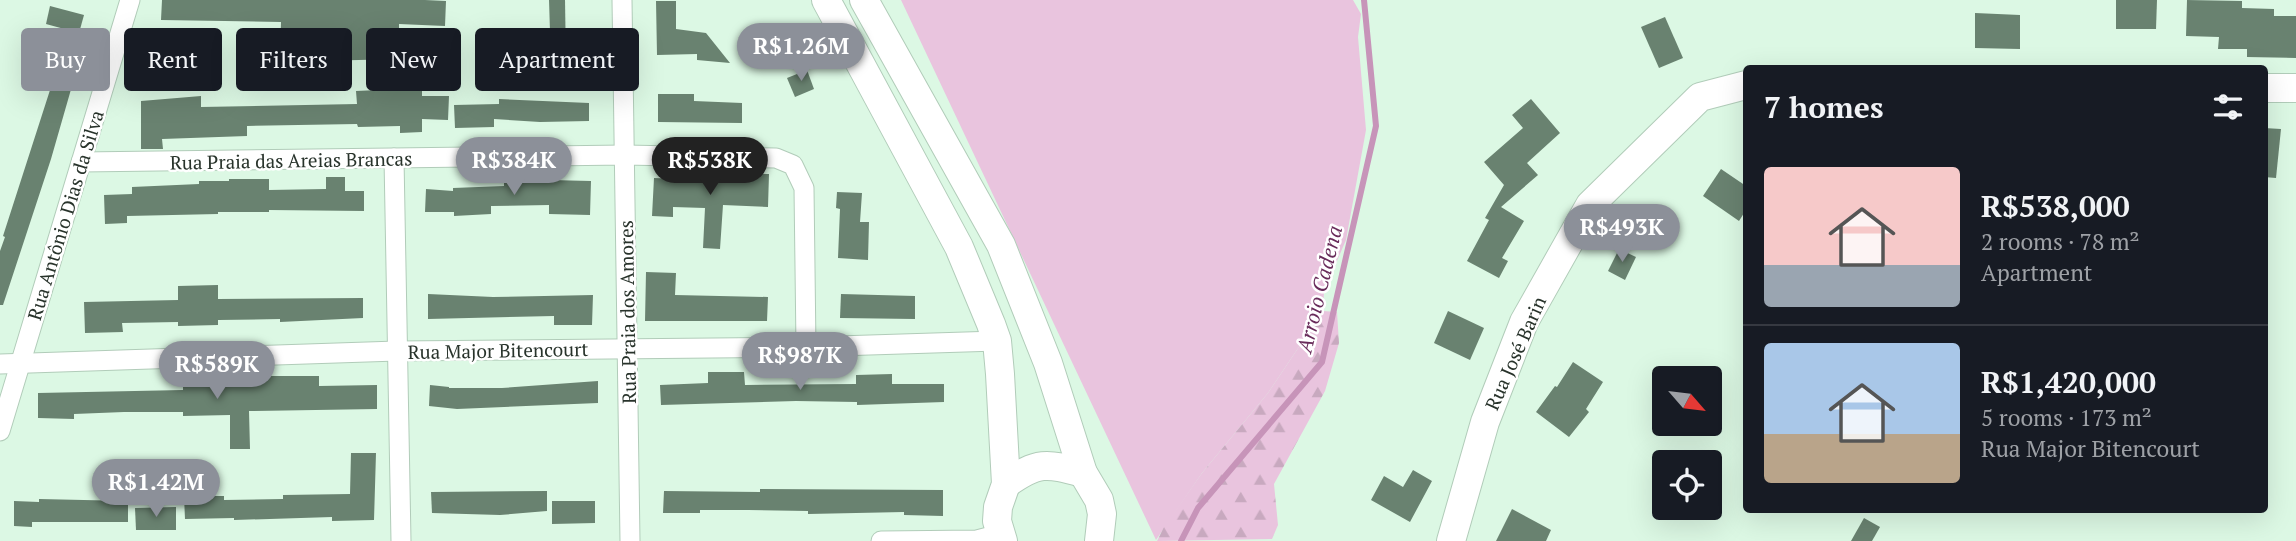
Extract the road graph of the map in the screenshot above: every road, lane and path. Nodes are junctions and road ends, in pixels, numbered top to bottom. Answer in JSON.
{"nodes":[{"id":1,"x":130,"y":0,"type":"edge"},
{"id":2,"x":622,"y":0,"type":"edge"},
{"id":3,"x":826,"y":0,"type":"edge"},
{"id":4,"x":864,"y":0,"type":"edge"},
{"id":5,"x":1743,"y":86,"type":"edge"},
{"id":6,"x":2268,"y":88,"type":"edge"},
{"id":7,"x":2296,"y":88,"type":"edge"},
{"id":8,"x":625,"y":155,"type":"junction"},
{"id":9,"x":394,"y":158,"type":"junction"},
{"id":10,"x":81,"y":162,"type":"junction"},
{"id":11,"x":997,"y":341,"type":"junction"},
{"id":12,"x":806,"y":347,"type":"junction"},
{"id":13,"x":627,"y":348,"type":"junction"},
{"id":14,"x":397,"y":351,"type":"junction"},
{"id":15,"x":20,"y":363,"type":"junction"},
{"id":16,"x":0,"y":364,"type":"edge"},
{"id":17,"x":0,"y":430,"type":"edge"},
{"id":18,"x":1083,"y":473,"type":"junction"},
{"id":19,"x":1006,"y":484,"type":"junction"},
{"id":20,"x":1001,"y":538,"type":"edge"},
{"id":21,"x":1455,"y":539,"type":"edge"},
{"id":22,"x":401,"y":541,"type":"edge"},
{"id":23,"x":630,"y":541,"type":"edge"},
{"id":24,"x":881,"y":541,"type":"edge"},
{"id":25,"x":1099,"y":541,"type":"edge"}],
"edges":[{"from":1,"to":10,"type":"street","name":"Rua Antônio Dias da Silva"},
{"from":2,"to":8,"type":"street","name":"Rua Praia dos Amores"},
{"from":3,"to":11,"type":"main road"},
{"from":4,"to":18,"type":"main road"},
{"from":5,"to":21,"type":"main road","name":"Rua José Barin"},
{"from":6,"to":7,"type":"main road"},
{"from":8,"to":9,"type":"street","name":"Rua Praia das Areias Brancas"},
{"from":8,"to":12,"type":"street","name":"Rua Praia das Areias Brancas"},
{"from":8,"to":13,"type":"street","name":"Rua Praia dos Amores"},
{"from":9,"to":10,"type":"street","name":"Rua Praia das Areias Brancas"},
{"from":9,"to":14,"type":"street"},
{"from":10,"to":15,"type":"street","name":"Rua Antônio Dias da Silva"},
{"from":11,"to":12,"type":"street","name":"Rua Major Bitencourt"},
{"from":11,"to":19,"type":"main road"},
{"from":12,"to":13,"type":"street","name":"Rua Major Bitencourt"},
{"from":13,"to":14,"type":"street","name":"Rua Major Bitencourt"},
{"from":13,"to":23,"type":"street","name":"Rua Praia dos Amores"},
{"from":14,"to":15,"type":"street","name":"Rua Major Bitencourt"},
{"from":14,"to":22,"type":"street"},
{"from":15,"to":16,"type":"street","name":"Rua Major Bitencourt"},
{"from":15,"to":17,"type":"street","name":"Rua Antônio Dias da Silva"},
{"from":18,"to":19,"type":"main road"},
{"from":18,"to":25,"type":"main road"},
{"from":19,"to":20,"type":"main road"},
{"from":20,"to":24,"type":"street"}]}
